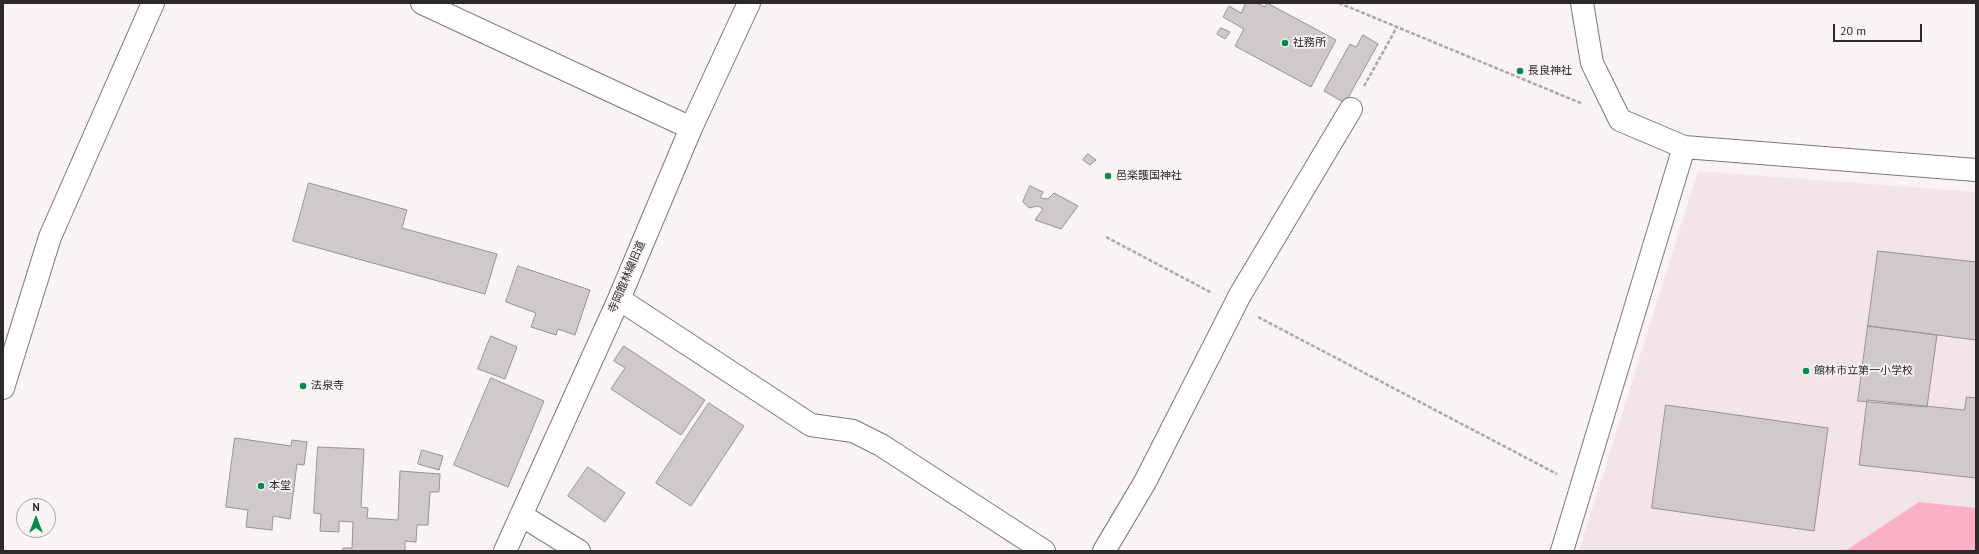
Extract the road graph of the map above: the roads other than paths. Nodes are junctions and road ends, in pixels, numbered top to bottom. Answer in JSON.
{"nodes":[{"id":1,"x":153,"y":3,"type":"edge"},
{"id":2,"x":422,"y":3,"type":"edge"},
{"id":3,"x":748,"y":3,"type":"edge"},
{"id":4,"x":1582,"y":3,"type":"edge"},
{"id":5,"x":1352,"y":109,"type":"road end"},
{"id":6,"x":691,"y":128,"type":"junction"},
{"id":7,"x":1684,"y":147,"type":"junction"},
{"id":8,"x":1976,"y":170,"type":"edge"},
{"id":9,"x":619,"y":298,"type":"junction"},
{"id":10,"x":3,"y":388,"type":"edge"},
{"id":11,"x":521,"y":515,"type":"junction"},
{"id":12,"x":505,"y":551,"type":"edge"},
{"id":13,"x":579,"y":551,"type":"edge"},
{"id":14,"x":1044,"y":551,"type":"edge"},
{"id":15,"x":1104,"y":551,"type":"edge"},
{"id":16,"x":1562,"y":551,"type":"edge"}],
"edges":[{"from":1,"to":10,"type":"street"},
{"from":2,"to":6,"type":"street"},
{"from":3,"to":6,"type":"street","name":"寺岡館林線旧道"},
{"from":4,"to":7,"type":"street"},
{"from":5,"to":15,"type":"street"},
{"from":6,"to":9,"type":"street","name":"寺岡館林線旧道"},
{"from":7,"to":8,"type":"street"},
{"from":7,"to":16,"type":"street"},
{"from":9,"to":11,"type":"street","name":"寺岡館林線旧道"},
{"from":9,"to":14,"type":"street"},
{"from":11,"to":12,"type":"street","name":"寺岡館林線旧道"},
{"from":11,"to":13,"type":"street"}]}
